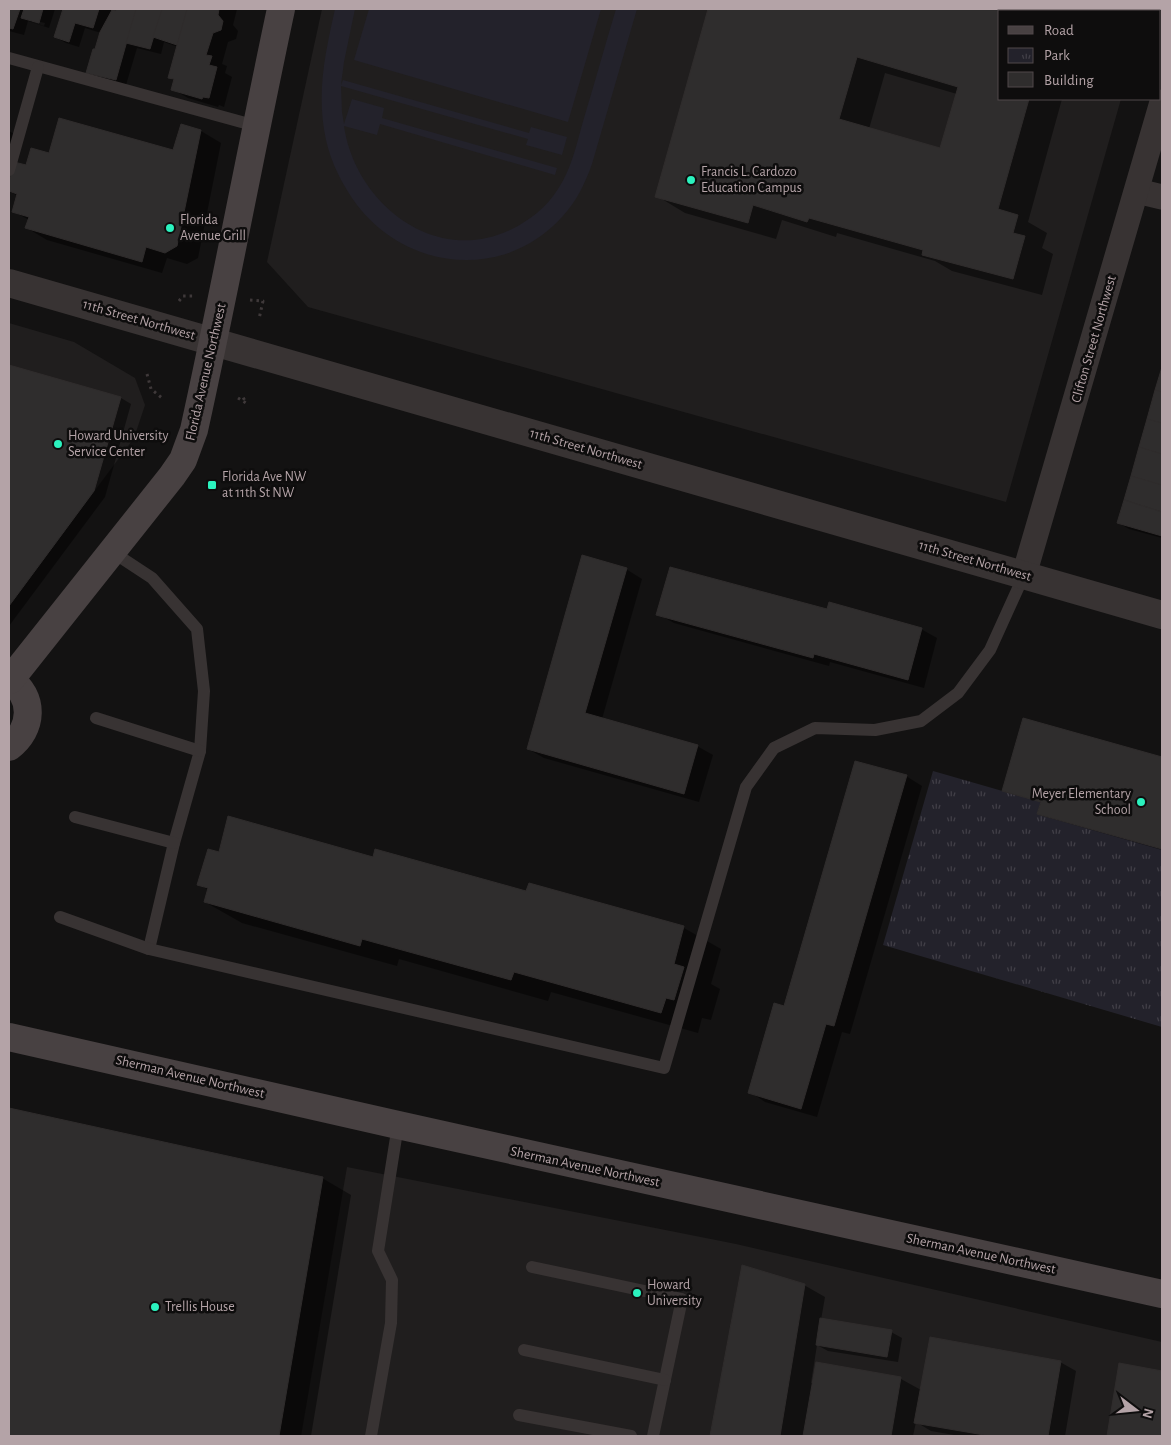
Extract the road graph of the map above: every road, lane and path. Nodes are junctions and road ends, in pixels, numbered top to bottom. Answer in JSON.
{"nodes":[{"id":1,"x":281,"y":9,"type":"edge"},
{"id":2,"x":9,"y":58,"type":"edge"},
{"id":3,"x":38,"y":67,"type":"junction"},
{"id":4,"x":1162,"y":102,"type":"edge"},
{"id":5,"x":256,"y":126,"type":"junction"},
{"id":6,"x":9,"y":170,"type":"edge"},
{"id":7,"x":1137,"y":191,"type":"junction"},
{"id":8,"x":1162,"y":198,"type":"edge"},
{"id":9,"x":9,"y":283,"type":"edge"},
{"id":10,"x":183,"y":296,"type":"dead end"},
{"id":11,"x":194,"y":296,"type":"dead end"},
{"id":12,"x":247,"y":300,"type":"dead end"},
{"id":13,"x":259,"y":319,"type":"dead end"},
{"id":14,"x":213,"y":342,"type":"junction"},
{"id":15,"x":147,"y":374,"type":"dead end"},
{"id":16,"x":242,"y":395,"type":"dead end"},
{"id":17,"x":162,"y":398,"type":"dead end"},
{"id":18,"x":238,"y":398,"type":"dead end"},
{"id":19,"x":111,"y":551,"type":"junction"},
{"id":20,"x":1024,"y":575,"type":"junction"},
{"id":21,"x":1162,"y":616,"type":"edge"},
{"id":22,"x":10,"y":680,"type":"edge"},
{"id":23,"x":96,"y":718,"type":"dead end"},
{"id":24,"x":9,"y":747,"type":"edge"},
{"id":25,"x":200,"y":751,"type":"junction"},
{"id":26,"x":75,"y":817,"type":"dead end"},
{"id":27,"x":174,"y":843,"type":"junction"},
{"id":28,"x":60,"y":917,"type":"dead end"},
{"id":29,"x":149,"y":949,"type":"junction"},
{"id":30,"x":9,"y":1037,"type":"edge"},
{"id":31,"x":398,"y":1125,"type":"junction"},
{"id":32,"x":532,"y":1267,"type":"dead end"},
{"id":33,"x":1162,"y":1294,"type":"edge"},
{"id":34,"x":524,"y":1350,"type":"dead end"},
{"id":35,"x":665,"y":1380,"type":"junction"},
{"id":36,"x":519,"y":1415,"type":"dead end"},
{"id":37,"x":371,"y":1436,"type":"edge"},
{"id":38,"x":631,"y":1436,"type":"edge"},
{"id":39,"x":653,"y":1436,"type":"edge"}],
"edges":[{"from":1,"to":5,"type":"main road","name":"Florida Avenue Northwest"},
{"from":2,"to":3,"type":"lane"},
{"from":3,"to":5,"type":"lane"},
{"from":3,"to":6,"type":"lane"},
{"from":4,"to":7,"type":"street","name":"Clifton Street Northwest"},
{"from":5,"to":14,"type":"main road","name":"Florida Avenue Northwest"},
{"from":7,"to":8,"type":"street"},
{"from":7,"to":20,"type":"street","name":"Clifton Street Northwest"},
{"from":9,"to":14,"type":"street","name":"11th Street Northwest"},
{"from":10,"to":11,"type":"path"},
{"from":12,"to":13,"type":"path"},
{"from":14,"to":19,"type":"main road","name":"Florida Avenue Northwest"},
{"from":14,"to":20,"type":"street","name":"11th Street Northwest"},
{"from":15,"to":17,"type":"path"},
{"from":16,"to":18,"type":"path"},
{"from":19,"to":22,"type":"main road","name":"Florida Avenue Northwest"},
{"from":19,"to":25,"type":"lane"},
{"from":20,"to":21,"type":"street","name":"11th Street Northwest"},
{"from":20,"to":29,"type":"lane"},
{"from":22,"to":24,"type":"main road","name":"Florida Avenue Northwest"},
{"from":23,"to":25,"type":"lane"},
{"from":25,"to":27,"type":"lane"},
{"from":26,"to":27,"type":"lane"},
{"from":27,"to":29,"type":"lane"},
{"from":28,"to":29,"type":"lane"},
{"from":30,"to":31,"type":"main road","name":"Sherman Avenue Northwest"},
{"from":31,"to":33,"type":"main road","name":"Sherman Avenue Northwest"},
{"from":31,"to":37,"type":"lane"},
{"from":32,"to":35,"type":"lane"},
{"from":34,"to":35,"type":"lane"},
{"from":35,"to":39,"type":"lane"},
{"from":36,"to":38,"type":"lane"}]}
